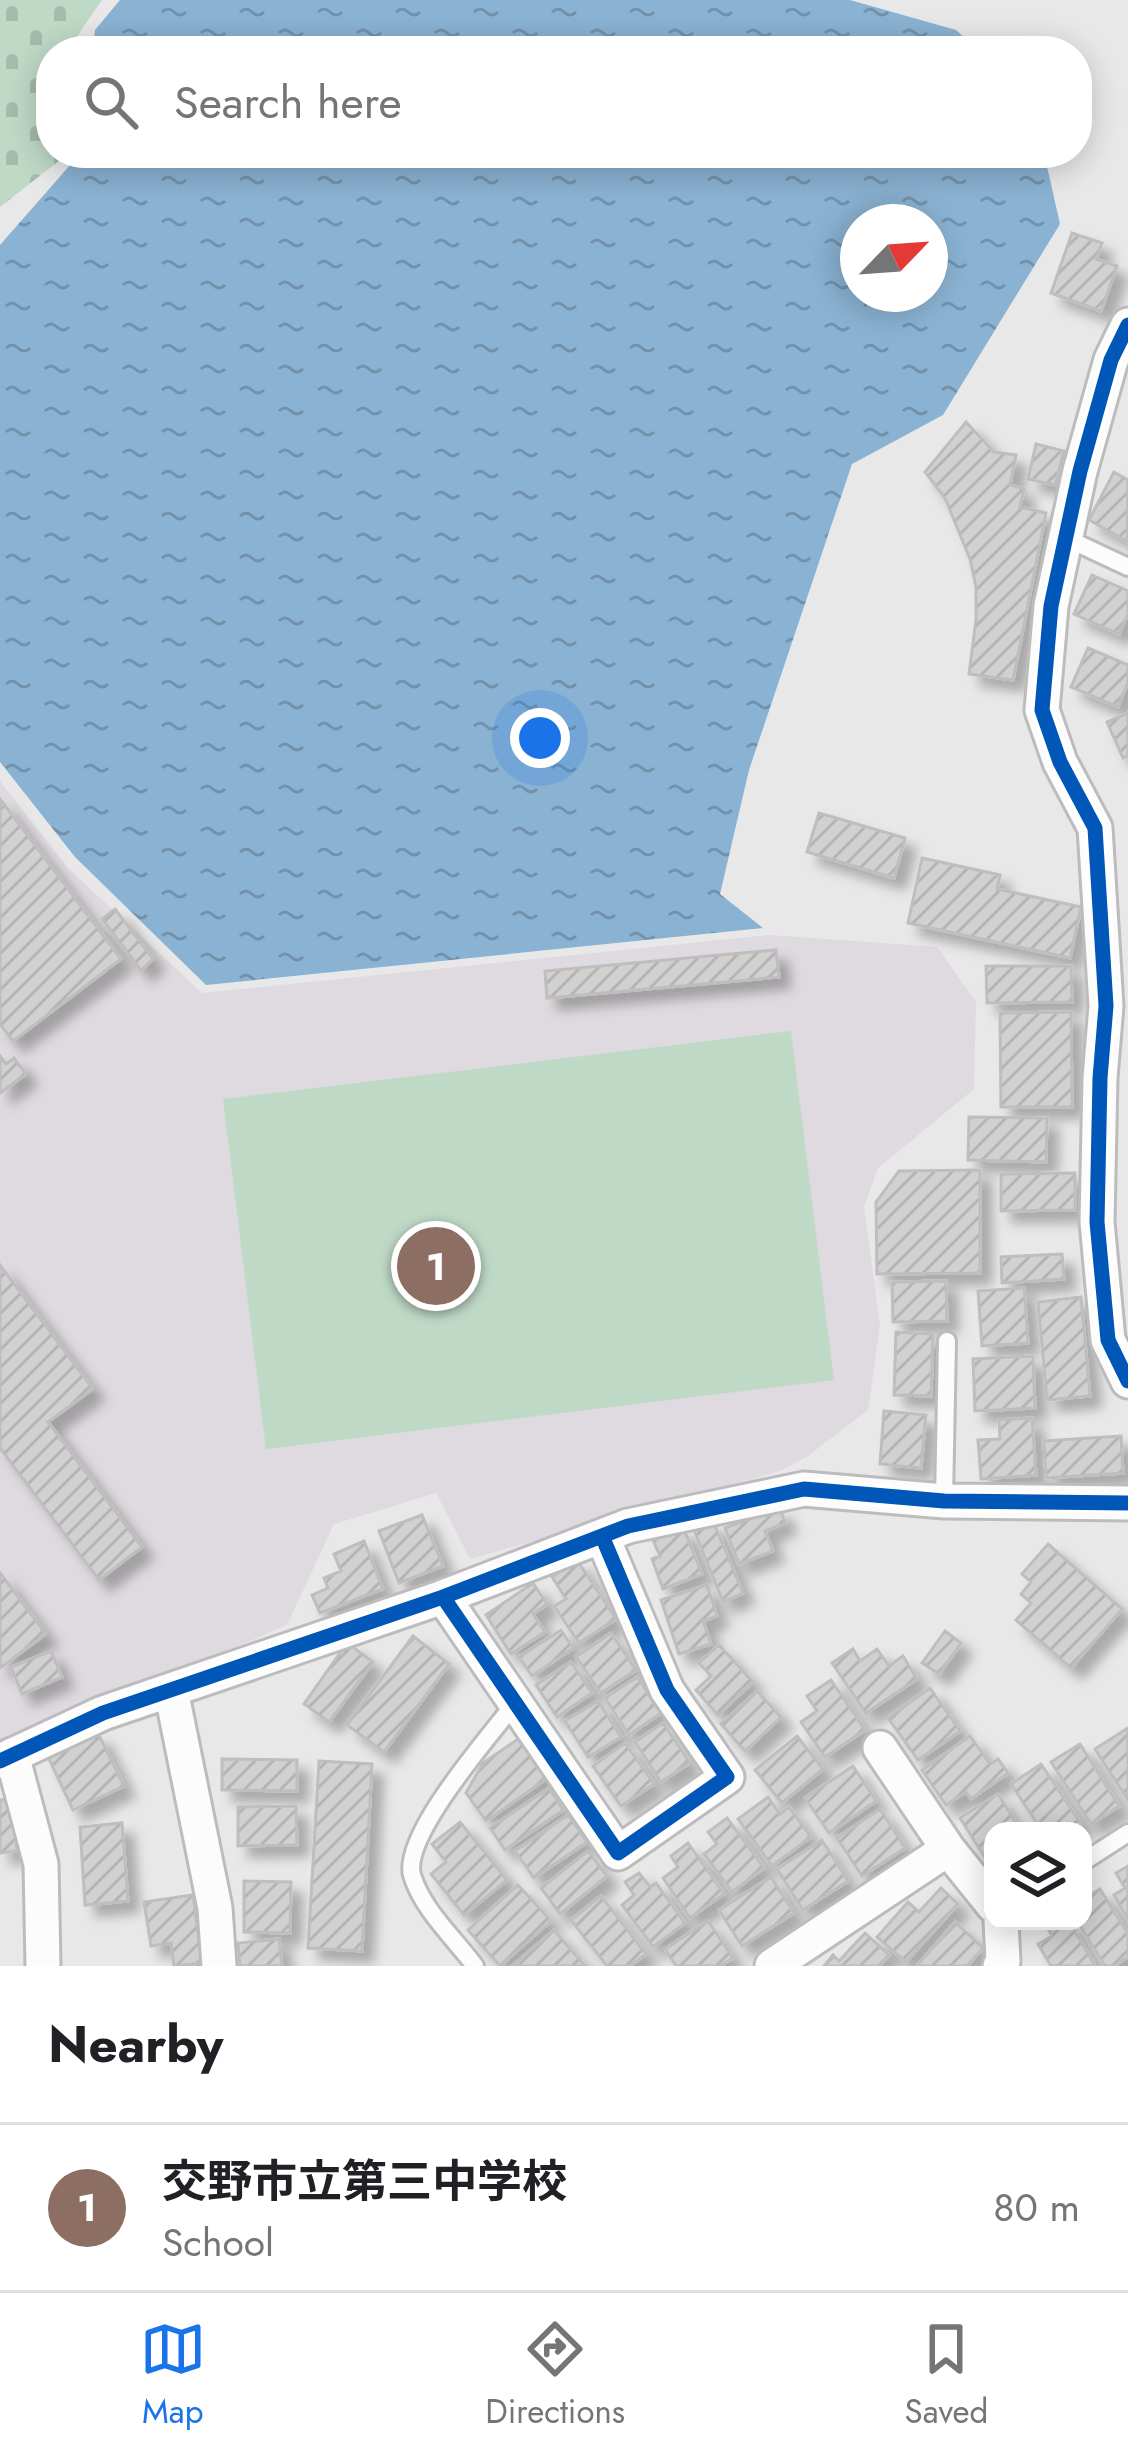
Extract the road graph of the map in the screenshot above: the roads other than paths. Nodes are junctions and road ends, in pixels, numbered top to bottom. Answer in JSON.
{"nodes":[{"id":1,"x":1128,"y":325,"type":"edge"},
{"id":2,"x":1066,"y":538,"type":"junction"},
{"id":3,"x":1128,"y":567,"type":"edge"},
{"id":4,"x":1115,"y":906,"type":"edge"},
{"id":5,"x":947,"y":1341,"type":"dead end"},
{"id":6,"x":1128,"y":1381,"type":"edge"},
{"id":7,"x":944,"y":1501,"type":"junction"},
{"id":8,"x":1128,"y":1503,"type":"edge"},
{"id":9,"x":602,"y":1536,"type":"junction"},
{"id":10,"x":443,"y":1598,"type":"junction"},
{"id":11,"x":171,"y":1690,"type":"junction"},
{"id":12,"x":515,"y":1703,"type":"junction"},
{"id":13,"x":880,"y":1748,"type":"dead end"},
{"id":14,"x":6,"y":1758,"type":"edge"},
{"id":15,"x":1128,"y":1833,"type":"edge"},
{"id":16,"x":948,"y":1849,"type":"junction"},
{"id":17,"x":1092,"y":1856,"type":"edge"},
{"id":18,"x":984,"y":1895,"type":"edge"},
{"id":19,"x":1001,"y":1930,"type":"edge"},
{"id":20,"x":43,"y":1966,"type":"edge"},
{"id":21,"x":219,"y":1966,"type":"edge"},
{"id":22,"x":475,"y":1966,"type":"edge"},
{"id":23,"x":772,"y":1966,"type":"edge"},
{"id":24,"x":1000,"y":1966,"type":"edge"}],
"edges":[{"from":1,"to":2,"type":"street"},
{"from":2,"to":3,"type":"lane"},
{"from":2,"to":4,"type":"street"},
{"from":4,"to":6,"type":"street"},
{"from":5,"to":7,"type":"lane"},
{"from":7,"to":8,"type":"street"},
{"from":7,"to":9,"type":"street"},
{"from":9,"to":10,"type":"street"},
{"from":9,"to":12,"type":"street"},
{"from":10,"to":11,"type":"street"},
{"from":10,"to":12,"type":"street"},
{"from":11,"to":14,"type":"street"},
{"from":11,"to":21,"type":"street"},
{"from":12,"to":22,"type":"lane"},
{"from":13,"to":16,"type":"street"},
{"from":14,"to":20,"type":"street"},
{"from":15,"to":17,"type":"lane"},
{"from":16,"to":18,"type":"street"},
{"from":16,"to":23,"type":"street"},
{"from":19,"to":24,"type":"street"}]}
